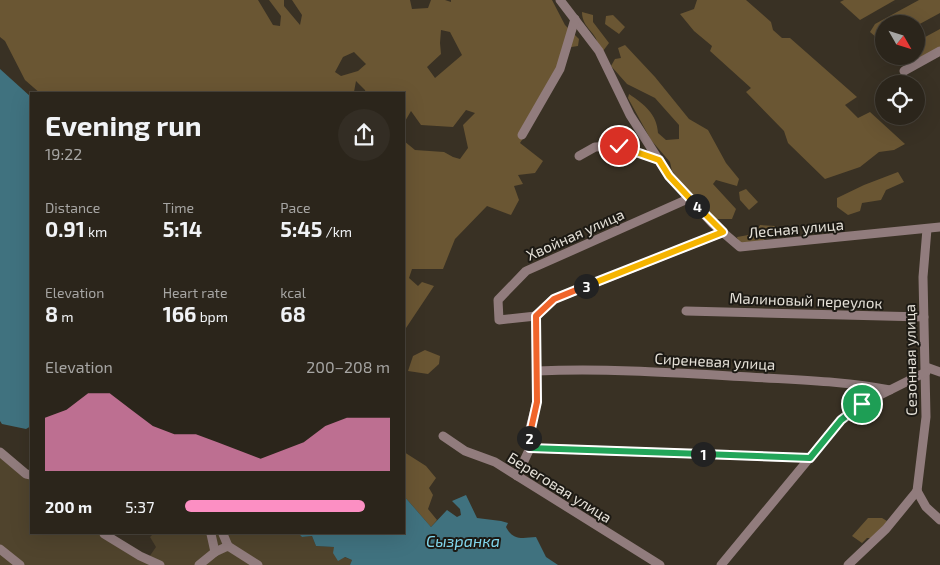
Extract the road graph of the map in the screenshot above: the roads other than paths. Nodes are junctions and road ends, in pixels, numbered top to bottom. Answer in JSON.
{"nodes":[{"id":1,"x":560,"y":0,"type":"edge"},
{"id":2,"x":574,"y":19,"type":"junction"},
{"id":3,"x":940,"y":51,"type":"edge"},
{"id":4,"x":904,"y":71,"type":"dead end"},
{"id":5,"x":522,"y":135,"type":"dead end"},
{"id":6,"x":580,"y":156,"type":"dead end"},
{"id":7,"x":659,"y":160,"type":"junction"},
{"id":8,"x":690,"y":198,"type":"junction"},
{"id":9,"x":940,"y":227,"type":"edge"},
{"id":10,"x":927,"y":229,"type":"junction"},
{"id":11,"x":723,"y":232,"type":"junction"},
{"id":12,"x":686,"y":311,"type":"dead end"},
{"id":13,"x":536,"y":316,"type":"junction"},
{"id":14,"x":924,"y":317,"type":"junction"},
{"id":15,"x":537,"y":370,"type":"junction"},
{"id":16,"x":926,"y":370,"type":"junction"},
{"id":17,"x":940,"y":372,"type":"edge"},
{"id":18,"x":890,"y":390,"type":"junction"},
{"id":19,"x":443,"y":436,"type":"dead end"},
{"id":20,"x":530,"y":448,"type":"junction"},
{"id":21,"x":0,"y":452,"type":"edge"},
{"id":22,"x":810,"y":458,"type":"junction"},
{"id":23,"x":30,"y":475,"type":"edge"},
{"id":24,"x":517,"y":476,"type":"junction"},
{"id":25,"x":917,"y":491,"type":"junction"},
{"id":26,"x":940,"y":520,"type":"edge"},
{"id":27,"x":104,"y":534,"type":"edge"},
{"id":28,"x":211,"y":534,"type":"edge"},
{"id":29,"x":223,"y":534,"type":"edge"},
{"id":30,"x":228,"y":546,"type":"junction"},
{"id":31,"x":0,"y":549,"type":"edge"},
{"id":32,"x":215,"y":552,"type":"junction"},
{"id":33,"x":20,"y":565,"type":"edge"},
{"id":34,"x":160,"y":565,"type":"edge"},
{"id":35,"x":199,"y":565,"type":"edge"},
{"id":36,"x":258,"y":565,"type":"edge"},
{"id":37,"x":660,"y":565,"type":"edge"},
{"id":38,"x":721,"y":565,"type":"edge"},
{"id":39,"x":848,"y":565,"type":"edge"}],
"edges":[{"from":1,"to":2,"type":"street","name":"Лесная улица"},
{"from":2,"to":5,"type":"street"},
{"from":2,"to":7,"type":"street","name":"Лесная улица"},
{"from":3,"to":4,"type":"street"},
{"from":6,"to":7,"type":"street"},
{"from":7,"to":8,"type":"street","name":"Лесная улица"},
{"from":8,"to":11,"type":"street","name":"Лесная улица"},
{"from":8,"to":13,"type":"street","name":"Хвойная улица"},
{"from":9,"to":10,"type":"street","name":"Лесная улица"},
{"from":10,"to":11,"type":"street","name":"Лесная улица"},
{"from":10,"to":14,"type":"street","name":"Сезонная улица"},
{"from":11,"to":13,"type":"street"},
{"from":12,"to":14,"type":"street","name":"Малиновый переулок"},
{"from":13,"to":15,"type":"street"},
{"from":14,"to":16,"type":"street","name":"Сезонная улица"},
{"from":15,"to":18,"type":"street","name":"Сиреневая улица"},
{"from":15,"to":20,"type":"street"},
{"from":16,"to":17,"type":"street"},
{"from":16,"to":18,"type":"street"},
{"from":16,"to":25,"type":"street","name":"Сезонная улица"},
{"from":18,"to":22,"type":"street"},
{"from":19,"to":24,"type":"street","name":"Береговая улица"},
{"from":20,"to":22,"type":"street"},
{"from":20,"to":24,"type":"street"},
{"from":21,"to":23,"type":"street"},
{"from":22,"to":38,"type":"street"},
{"from":24,"to":37,"type":"street","name":"Береговая улица"},
{"from":25,"to":26,"type":"street"},
{"from":25,"to":39,"type":"street"},
{"from":27,"to":34,"type":"street"},
{"from":28,"to":32,"type":"street"},
{"from":29,"to":30,"type":"street"},
{"from":30,"to":32,"type":"street"},
{"from":30,"to":36,"type":"street"},
{"from":31,"to":33,"type":"street"},
{"from":32,"to":35,"type":"street"}]}
